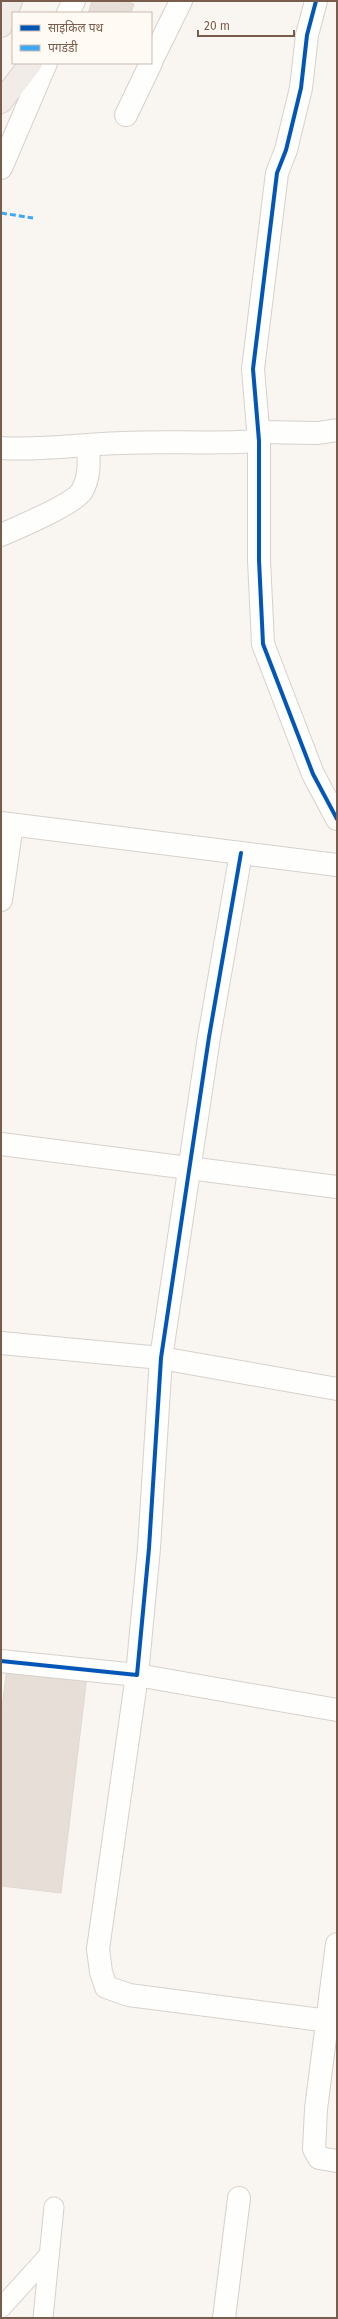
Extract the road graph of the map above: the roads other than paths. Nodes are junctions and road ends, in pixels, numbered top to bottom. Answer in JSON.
{"nodes":[{"id":1,"x":11,"y":1,"type":"edge"},
{"id":2,"x":74,"y":1,"type":"edge"},
{"id":3,"x":181,"y":1,"type":"edge"},
{"id":4,"x":316,"y":1,"type":"edge"},
{"id":5,"x":68,"y":12,"type":"edge"},
{"id":6,"x":1,"y":26,"type":"edge"},
{"id":7,"x":152,"y":61,"type":"edge"},
{"id":8,"x":30,"y":64,"type":"edge"},
{"id":9,"x":46,"y":64,"type":"edge"},
{"id":10,"x":151,"y":64,"type":"edge"},
{"id":11,"x":1,"y":102,"type":"edge"},
{"id":12,"x":126,"y":115,"type":"dead end"},
{"id":13,"x":1,"y":168,"type":"edge"},
{"id":14,"x":337,"y":430,"type":"edge"},
{"id":15,"x":259,"y":436,"type":"junction"},
{"id":16,"x":88,"y":446,"type":"junction"},
{"id":17,"x":1,"y":448,"type":"edge"},
{"id":18,"x":1,"y":535,"type":"edge"},
{"id":19,"x":337,"y":820,"type":"edge"},
{"id":20,"x":7,"y":824,"type":"edge"},
{"id":21,"x":241,"y":853,"type":"junction"},
{"id":22,"x":337,"y":865,"type":"edge"},
{"id":23,"x":1,"y":900,"type":"edge"},
{"id":24,"x":1,"y":1144,"type":"edge"},
{"id":25,"x":190,"y":1169,"type":"junction"},
{"id":26,"x":337,"y":1187,"type":"edge"},
{"id":27,"x":1,"y":1343,"type":"edge"},
{"id":28,"x":161,"y":1358,"type":"junction"},
{"id":29,"x":337,"y":1389,"type":"edge"},
{"id":30,"x":1,"y":1661,"type":"edge"},
{"id":31,"x":137,"y":1675,"type":"junction"},
{"id":32,"x":337,"y":1710,"type":"edge"},
{"id":33,"x":337,"y":1944,"type":"edge"},
{"id":34,"x":329,"y":2021,"type":"junction"},
{"id":35,"x":337,"y":2161,"type":"edge"},
{"id":36,"x":240,"y":2198,"type":"dead end"},
{"id":37,"x":54,"y":2206,"type":"dead end"},
{"id":38,"x":49,"y":2255,"type":"junction"},
{"id":39,"x":1,"y":2308,"type":"edge"},
{"id":40,"x":43,"y":2318,"type":"edge"},
{"id":41,"x":224,"y":2318,"type":"edge"}],
"edges":[{"from":1,"to":6,"type":"highway"},
{"from":2,"to":5,"type":"street"},
{"from":3,"to":7,"type":"street"},
{"from":4,"to":15,"type":"street"},
{"from":8,"to":11,"type":"highway"},
{"from":9,"to":13,"type":"street"},
{"from":10,"to":12,"type":"street"},
{"from":14,"to":15,"type":"street"},
{"from":15,"to":16,"type":"street"},
{"from":15,"to":19,"type":"street"},
{"from":16,"to":17,"type":"street"},
{"from":16,"to":18,"type":"street"},
{"from":20,"to":21,"type":"street"},
{"from":20,"to":23,"type":"street"},
{"from":21,"to":22,"type":"street"},
{"from":21,"to":25,"type":"street"},
{"from":24,"to":25,"type":"street"},
{"from":25,"to":26,"type":"street"},
{"from":25,"to":28,"type":"street"},
{"from":27,"to":28,"type":"street"},
{"from":28,"to":29,"type":"street"},
{"from":28,"to":31,"type":"street"},
{"from":30,"to":31,"type":"street"},
{"from":31,"to":32,"type":"street"},
{"from":31,"to":34,"type":"street"},
{"from":33,"to":34,"type":"street"},
{"from":34,"to":35,"type":"street"},
{"from":36,"to":41,"type":"street"},
{"from":37,"to":38,"type":"lane"},
{"from":38,"to":39,"type":"lane"},
{"from":38,"to":40,"type":"lane"}]}
